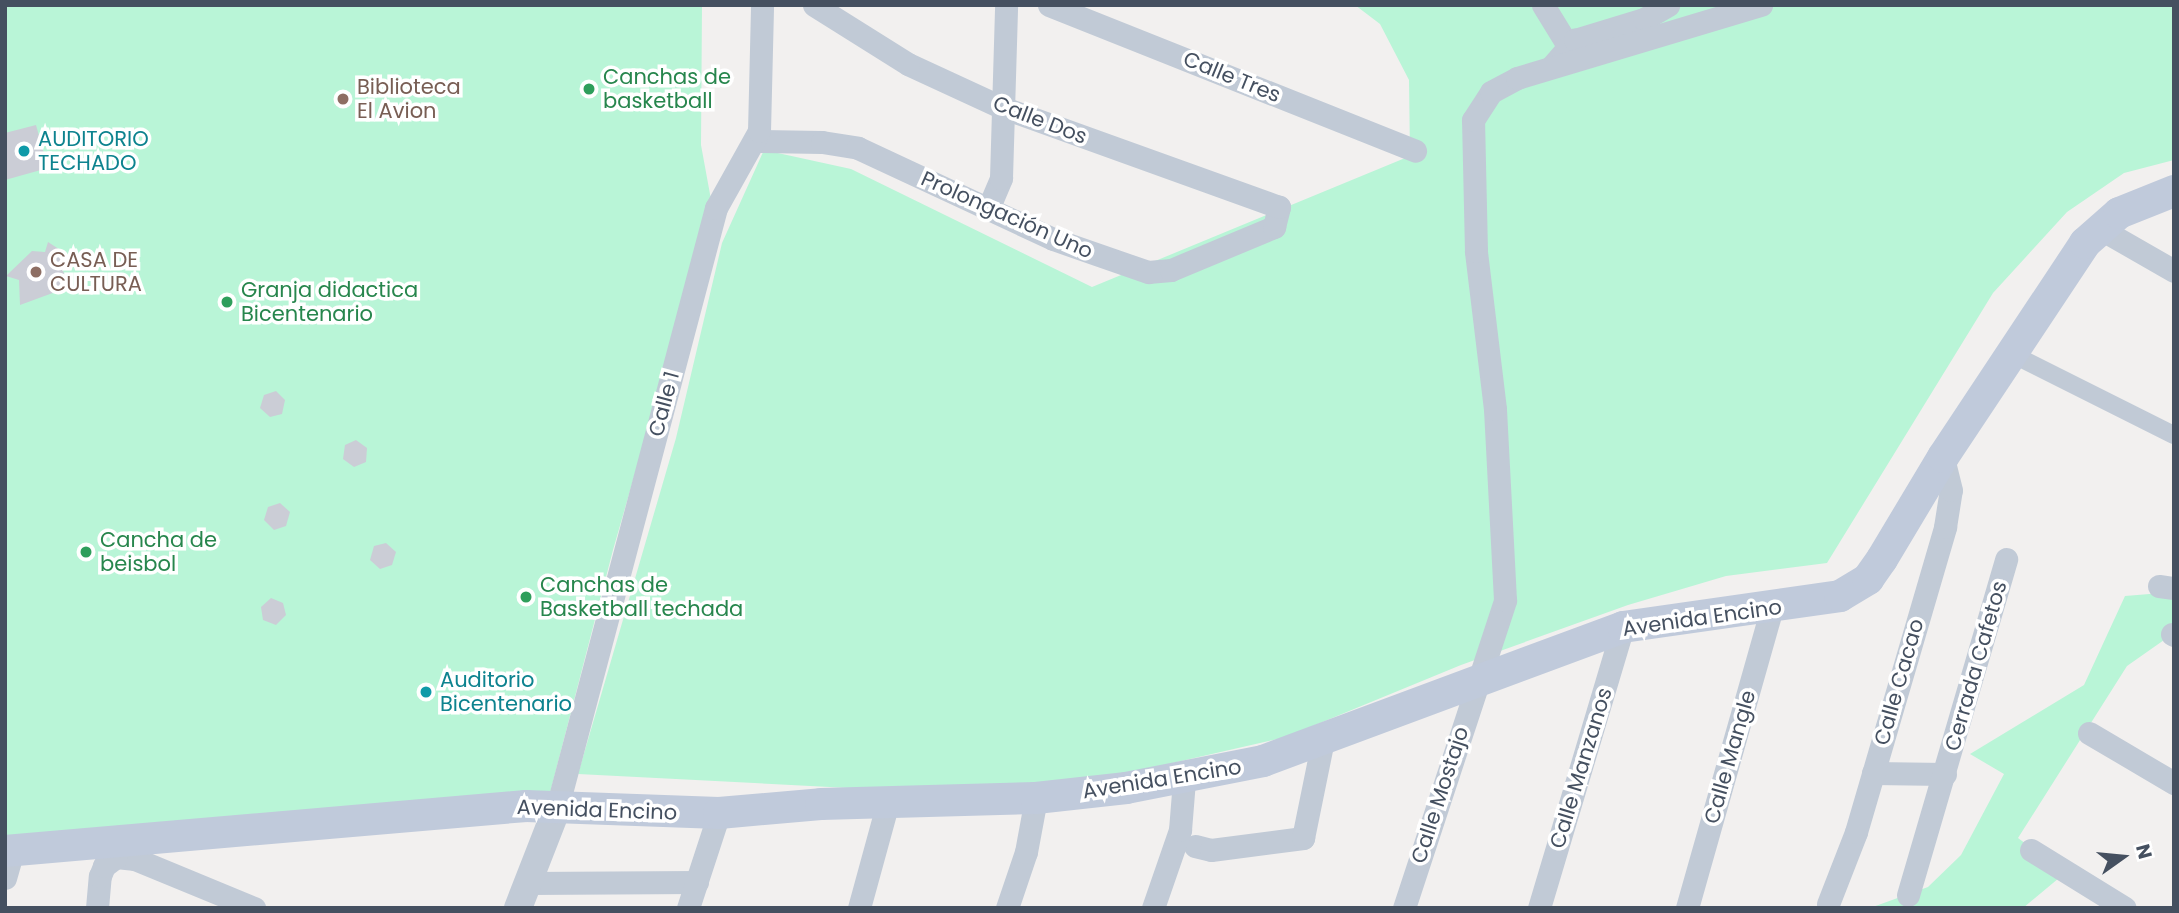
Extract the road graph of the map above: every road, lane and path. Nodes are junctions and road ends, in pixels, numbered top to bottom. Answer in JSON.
{"nodes":[{"id":1,"x":762,"y":5,"type":"edge"},
{"id":2,"x":814,"y":5,"type":"edge"},
{"id":3,"x":1006,"y":5,"type":"edge"},
{"id":4,"x":1049,"y":5,"type":"edge"},
{"id":5,"x":1543,"y":5,"type":"edge"},
{"id":6,"x":1668,"y":5,"type":"edge"},
{"id":7,"x":1761,"y":5,"type":"edge"},
{"id":8,"x":1567,"y":44,"type":"junction"},
{"id":9,"x":1552,"y":66,"type":"junction"},
{"id":10,"x":1001,"y":107,"type":"junction"},
{"id":11,"x":756,"y":141,"type":"junction"},
{"id":12,"x":1415,"y":150,"type":"dead end"},
{"id":13,"x":2174,"y":191,"type":"edge"},
{"id":14,"x":1279,"y":207,"type":"joint"},
{"id":15,"x":988,"y":209,"type":"junction"},
{"id":16,"x":2099,"y":228,"type":"junction"},
{"id":17,"x":2174,"y":271,"type":"edge"},
{"id":18,"x":2010,"y":353,"type":"junction"},
{"id":19,"x":2174,"y":435,"type":"edge"},
{"id":20,"x":1943,"y":457,"type":"junction"},
{"id":21,"x":2006,"y":559,"type":"dead end"},
{"id":22,"x":1772,"y":607,"type":"junction"},
{"id":23,"x":1623,"y":627,"type":"junction"},
{"id":24,"x":1476,"y":681,"type":"junction"},
{"id":25,"x":2089,"y":733,"type":"dead end"},
{"id":26,"x":1323,"y":740,"type":"junction"},
{"id":27,"x":1873,"y":774,"type":"junction"},
{"id":28,"x":1945,"y":774,"type":"junction"},
{"id":29,"x":1184,"y":780,"type":"junction"},
{"id":30,"x":2174,"y":783,"type":"edge"},
{"id":31,"x":1036,"y":798,"type":"junction"},
{"id":32,"x":888,"y":802,"type":"junction"},
{"id":33,"x":557,"y":808,"type":"junction"},
{"id":34,"x":719,"y":813,"type":"junction"},
{"id":35,"x":1195,"y":846,"type":"dead end"},
{"id":36,"x":118,"y":848,"type":"junction"},
{"id":37,"x":2031,"y":850,"type":"dead end"},
{"id":38,"x":8,"y":859,"type":"edge"},
{"id":39,"x":697,"y":882,"type":"junction"},
{"id":40,"x":523,"y":895,"type":"edge"},
{"id":41,"x":1908,"y":895,"type":"dead end"},
{"id":42,"x":1828,"y":904,"type":"dead end"},
{"id":43,"x":97,"y":908,"type":"edge"},
{"id":44,"x":254,"y":908,"type":"edge"},
{"id":45,"x":688,"y":908,"type":"edge"},
{"id":46,"x":859,"y":908,"type":"edge"},
{"id":47,"x":1007,"y":908,"type":"edge"},
{"id":48,"x":1153,"y":908,"type":"edge"},
{"id":49,"x":1404,"y":908,"type":"edge"},
{"id":50,"x":1539,"y":908,"type":"edge"},
{"id":51,"x":1688,"y":908,"type":"edge"},
{"id":52,"x":2125,"y":908,"type":"edge"}],
"edges":[{"from":1,"to":11,"type":"street","name":"Calle 1"},
{"from":2,"to":10,"type":"street","name":"Calle Dos"},
{"from":3,"to":10,"type":"street"},
{"from":4,"to":12,"type":"street","name":"Calle Tres"},
{"from":5,"to":8,"type":"street"},
{"from":6,"to":8,"type":"street"},
{"from":7,"to":9,"type":"street","name":"Calle Mostajo"},
{"from":8,"to":9,"type":"street"},
{"from":9,"to":24,"type":"street","name":"Calle Mostajo"},
{"from":10,"to":14,"type":"street","name":"Calle Dos"},
{"from":10,"to":15,"type":"street"},
{"from":11,"to":15,"type":"street","name":"Prolongación Uno"},
{"from":11,"to":33,"type":"street","name":"Calle 1"},
{"from":13,"to":16,"type":"main road","name":"Avenida Encino"},
{"from":14,"to":15,"type":"street","name":"Prolongación Uno"},
{"from":16,"to":17,"type":"street"},
{"from":16,"to":18,"type":"main road","name":"Avenida Encino"},
{"from":18,"to":19,"type":"street"},
{"from":18,"to":20,"type":"main road","name":"Avenida Encino"},
{"from":20,"to":22,"type":"main road","name":"Avenida Encino"},
{"from":20,"to":27,"type":"street","name":"Calle Cacao"},
{"from":21,"to":28,"type":"street","name":"Cerrada Cafetos"},
{"from":22,"to":23,"type":"main road","name":"Avenida Encino"},
{"from":22,"to":51,"type":"street","name":"Calle Mangle"},
{"from":23,"to":24,"type":"main road","name":"Avenida Encino"},
{"from":23,"to":50,"type":"street","name":"Calle Manzanos"},
{"from":24,"to":26,"type":"main road","name":"Avenida Encino"},
{"from":24,"to":49,"type":"street","name":"Calle Mostajo"},
{"from":25,"to":30,"type":"street"},
{"from":26,"to":29,"type":"main road","name":"Avenida Encino"},
{"from":26,"to":35,"type":"street"},
{"from":27,"to":28,"type":"street","name":"Cerrada Cafetos"},
{"from":27,"to":42,"type":"street","name":"Calle Cacao"},
{"from":28,"to":41,"type":"street","name":"Cerrada Cafetos"},
{"from":29,"to":31,"type":"main road","name":"Avenida Encino"},
{"from":29,"to":48,"type":"street"},
{"from":31,"to":32,"type":"main road","name":"Avenida Encino"},
{"from":31,"to":47,"type":"street"},
{"from":32,"to":34,"type":"main road","name":"Avenida Encino"},
{"from":32,"to":46,"type":"street"},
{"from":33,"to":34,"type":"main road","name":"Avenida Encino"},
{"from":33,"to":36,"type":"main road","name":"Avenida Encino"},
{"from":33,"to":40,"type":"street"},
{"from":34,"to":39,"type":"street"},
{"from":36,"to":38,"type":"main road","name":"Avenida Encino"},
{"from":36,"to":43,"type":"street"},
{"from":36,"to":44,"type":"street"},
{"from":37,"to":52,"type":"street"},
{"from":39,"to":40,"type":"street"},
{"from":39,"to":45,"type":"street"}]}
